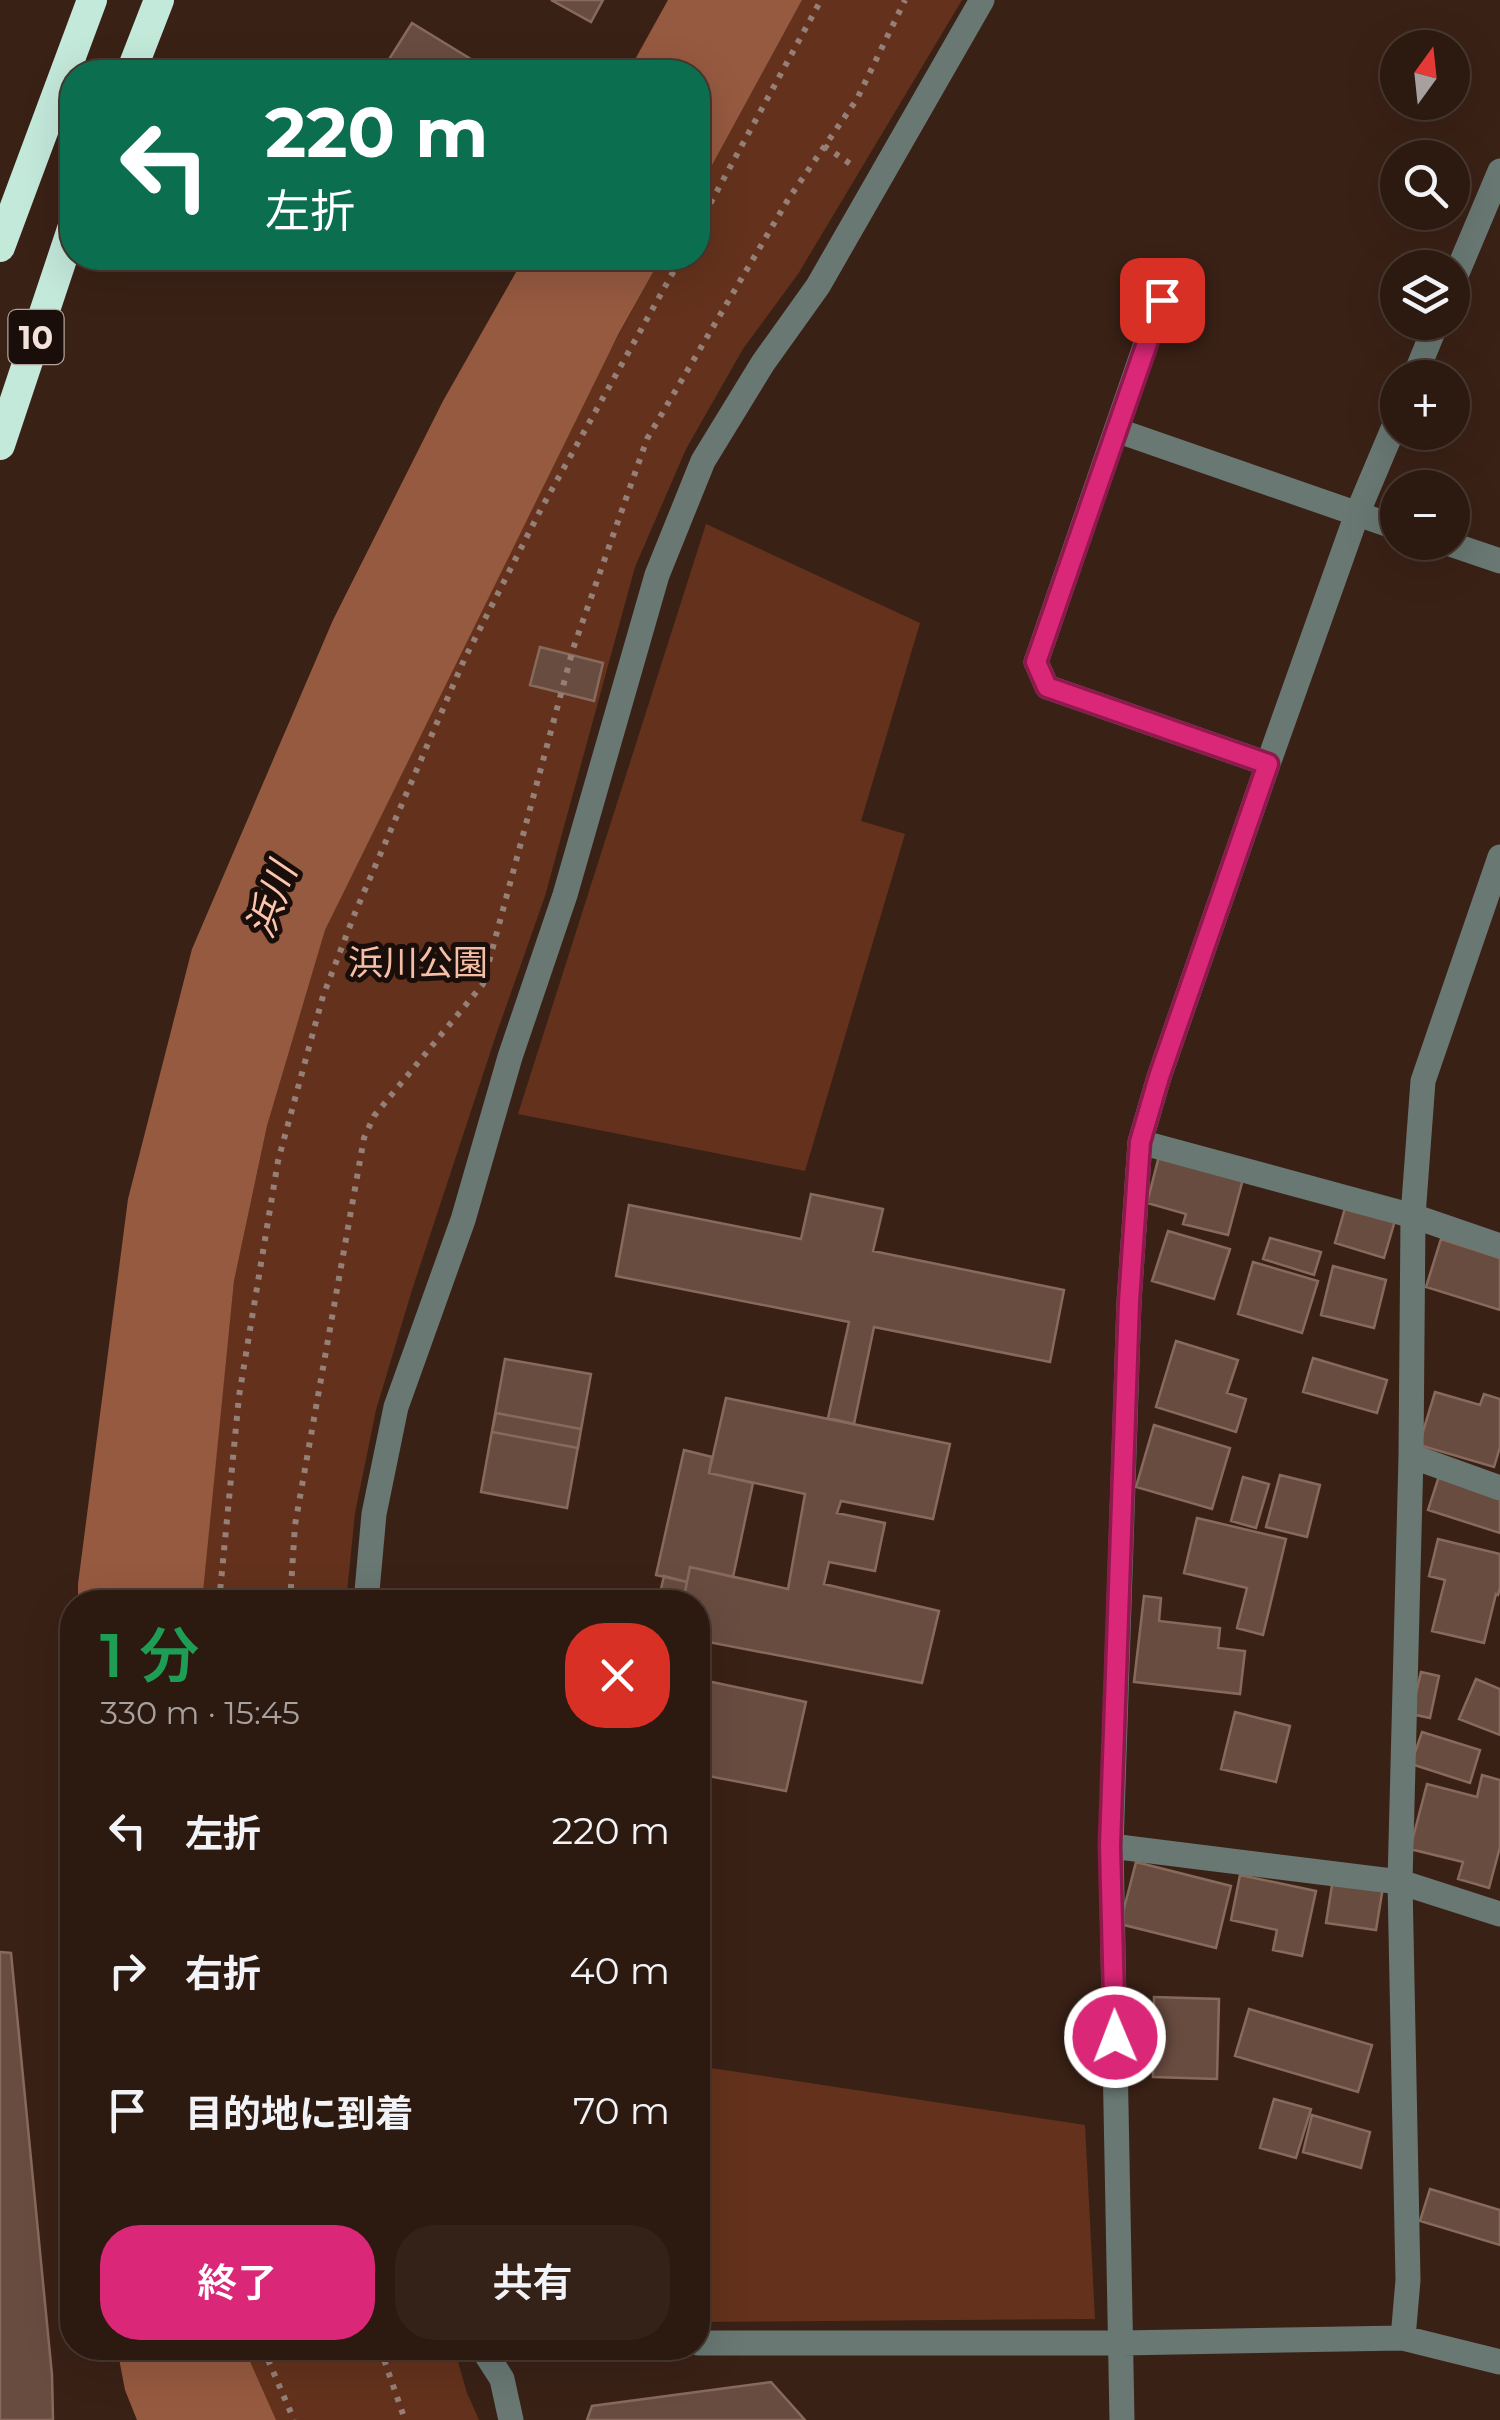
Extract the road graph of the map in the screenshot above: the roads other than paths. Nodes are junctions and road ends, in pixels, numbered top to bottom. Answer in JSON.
{"nodes":[{"id":1,"x":92,"y":0,"type":"edge"},
{"id":2,"x":160,"y":0,"type":"edge"},
{"id":3,"x":982,"y":0,"type":"edge"},
{"id":4,"x":70,"y":60,"type":"edge"},
{"id":5,"x":136,"y":60,"type":"edge"},
{"id":6,"x":60,"y":86,"type":"edge"},
{"id":7,"x":1500,"y":171,"type":"edge"},
{"id":8,"x":0,"y":248,"type":"edge"},
{"id":9,"x":1467,"y":250,"type":"edge"},
{"id":10,"x":60,"y":265,"type":"edge"},
{"id":11,"x":1162,"y":300,"type":"dead end"},
{"id":12,"x":1116,"y":430,"type":"junction"},
{"id":13,"x":0,"y":445,"type":"edge"},
{"id":14,"x":1384,"y":450,"type":"edge"},
{"id":15,"x":1357,"y":514,"type":"junction"},
{"id":16,"x":1380,"y":522,"type":"edge"},
{"id":17,"x":1470,"y":551,"type":"edge"},
{"id":18,"x":1500,"y":561,"type":"edge"},
{"id":19,"x":1268,"y":764,"type":"junction"},
{"id":20,"x":1500,"y":857,"type":"edge"},
{"id":21,"x":1140,"y":1142,"type":"junction"},
{"id":22,"x":1414,"y":1216,"type":"junction"},
{"id":23,"x":1500,"y":1246,"type":"edge"},
{"id":24,"x":1411,"y":1456,"type":"junction"},
{"id":25,"x":1500,"y":1488,"type":"edge"},
{"id":26,"x":367,"y":1590,"type":"edge"},
{"id":27,"x":1110,"y":1846,"type":"junction"},
{"id":28,"x":1400,"y":1882,"type":"junction"},
{"id":29,"x":1500,"y":1914,"type":"edge"},
{"id":30,"x":1403,"y":2338,"type":"junction"},
{"id":31,"x":710,"y":2342,"type":"edge"},
{"id":32,"x":1122,"y":2343,"type":"junction"},
{"id":33,"x":490,"y":2360,"type":"edge"},
{"id":34,"x":1500,"y":2362,"type":"edge"},
{"id":35,"x":511,"y":2420,"type":"edge"},
{"id":36,"x":1122,"y":2420,"type":"edge"}],
"edges":[{"from":1,"to":4,"type":"highway"},
{"from":2,"to":5,"type":"highway"},
{"from":3,"to":26,"type":"street"},
{"from":6,"to":8,"type":"highway"},
{"from":7,"to":9,"type":"street"},
{"from":10,"to":13,"type":"highway","number":"10"},
{"from":11,"to":12,"type":"street"},
{"from":12,"to":15,"type":"street"},
{"from":12,"to":19,"type":"street"},
{"from":14,"to":15,"type":"street"},
{"from":15,"to":16,"type":"street"},
{"from":15,"to":19,"type":"street"},
{"from":17,"to":18,"type":"street"},
{"from":19,"to":21,"type":"street"},
{"from":20,"to":22,"type":"street"},
{"from":21,"to":22,"type":"street"},
{"from":21,"to":27,"type":"street"},
{"from":22,"to":23,"type":"street"},
{"from":22,"to":24,"type":"street"},
{"from":24,"to":25,"type":"street"},
{"from":24,"to":28,"type":"street"},
{"from":27,"to":28,"type":"street"},
{"from":27,"to":32,"type":"street"},
{"from":28,"to":29,"type":"street"},
{"from":28,"to":30,"type":"street"},
{"from":30,"to":32,"type":"street"},
{"from":30,"to":34,"type":"street"},
{"from":31,"to":32,"type":"street"},
{"from":32,"to":36,"type":"street"},
{"from":33,"to":35,"type":"street"}]}
